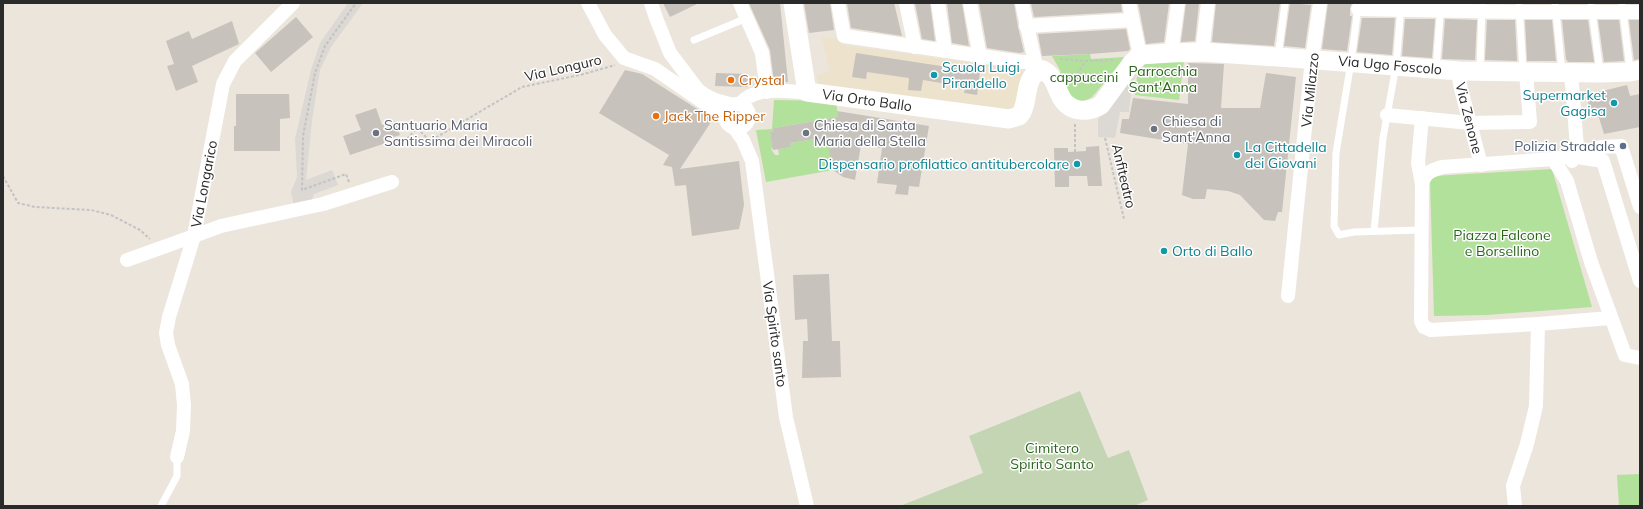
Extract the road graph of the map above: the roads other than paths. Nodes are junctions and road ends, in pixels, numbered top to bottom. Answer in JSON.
{"nodes":[{"id":1,"x":294,"y":3,"type":"edge"},
{"id":2,"x":651,"y":3,"type":"edge"},
{"id":3,"x":740,"y":3,"type":"edge"},
{"id":4,"x":793,"y":3,"type":"edge"},
{"id":5,"x":838,"y":3,"type":"edge"},
{"id":6,"x":906,"y":3,"type":"edge"},
{"id":7,"x":938,"y":3,"type":"edge"},
{"id":8,"x":970,"y":3,"type":"edge"},
{"id":9,"x":1022,"y":3,"type":"edge"},
{"id":10,"x":1129,"y":3,"type":"edge"},
{"id":11,"x":1178,"y":3,"type":"edge"},
{"id":12,"x":1208,"y":3,"type":"edge"},
{"id":13,"x":1285,"y":3,"type":"edge"},
{"id":14,"x":1320,"y":3,"type":"edge"},
{"id":15,"x":589,"y":4,"type":"edge"},
{"id":16,"x":1359,"y":6,"type":"edge"},
{"id":17,"x":1401,"y":6,"type":"edge"},
{"id":18,"x":1441,"y":7,"type":"edge"},
{"id":19,"x":1482,"y":7,"type":"edge"},
{"id":20,"x":1591,"y":7,"type":"edge"},
{"id":21,"x":1623,"y":7,"type":"edge"},
{"id":22,"x":1519,"y":8,"type":"edge"},
{"id":23,"x":1556,"y":8,"type":"edge"},
{"id":24,"x":1640,"y":12,"type":"edge"},
{"id":25,"x":747,"y":18,"type":"junction"},
{"id":26,"x":1132,"y":20,"type":"junction"},
{"id":27,"x":1026,"y":26,"type":"junction"},
{"id":28,"x":694,"y":40,"type":"dead end"},
{"id":29,"x":915,"y":47,"type":"junction"},
{"id":30,"x":945,"y":51,"type":"junction"},
{"id":31,"x":1202,"y":52,"type":"junction"},
{"id":32,"x":1171,"y":53,"type":"junction"},
{"id":33,"x":980,"y":56,"type":"junction"},
{"id":34,"x":1140,"y":56,"type":"junction"},
{"id":35,"x":1278,"y":57,"type":"junction"},
{"id":36,"x":1312,"y":60,"type":"junction"},
{"id":37,"x":1351,"y":62,"type":"junction"},
{"id":38,"x":1036,"y":66,"type":"junction"},
{"id":39,"x":1396,"y":66,"type":"junction"},
{"id":40,"x":1436,"y":69,"type":"junction"},
{"id":41,"x":1458,"y":71,"type":"junction"},
{"id":42,"x":1480,"y":71,"type":"junction"},
{"id":43,"x":1635,"y":71,"type":"edge"},
{"id":44,"x":1525,"y":72,"type":"junction"},
{"id":45,"x":1567,"y":72,"type":"junction"},
{"id":46,"x":1600,"y":73,"type":"junction"},
{"id":47,"x":771,"y":92,"type":"junction"},
{"id":48,"x":807,"y":92,"type":"junction"},
{"id":49,"x":736,"y":104,"type":"junction"},
{"id":50,"x":1387,"y":115,"type":"junction"},
{"id":51,"x":749,"y":117,"type":"junction"},
{"id":52,"x":1422,"y":118,"type":"junction"},
{"id":53,"x":730,"y":122,"type":"junction"},
{"id":54,"x":1470,"y":123,"type":"junction"},
{"id":55,"x":1602,"y":154,"type":"junction"},
{"id":56,"x":1573,"y":156,"type":"junction"},
{"id":57,"x":1553,"y":159,"type":"junction"},
{"id":58,"x":752,"y":161,"type":"junction"},
{"id":59,"x":1481,"y":165,"type":"junction"},
{"id":60,"x":1567,"y":181,"type":"junction"},
{"id":61,"x":392,"y":182,"type":"dead end"},
{"id":62,"x":1422,"y":184,"type":"junction"},
{"id":63,"x":1640,"y":207,"type":"edge"},
{"id":64,"x":1421,"y":230,"type":"junction"},
{"id":65,"x":1374,"y":231,"type":"junction"},
{"id":66,"x":194,"y":236,"type":"junction"},
{"id":67,"x":127,"y":260,"type":"dead end"},
{"id":68,"x":1640,"y":281,"type":"edge"},
{"id":69,"x":1288,"y":296,"type":"dead end"},
{"id":70,"x":1610,"y":318,"type":"junction"},
{"id":71,"x":1538,"y":324,"type":"junction"},
{"id":72,"x":1640,"y":358,"type":"edge"},
{"id":73,"x":177,"y":457,"type":"joint"},
{"id":74,"x":161,"y":506,"type":"edge"},
{"id":75,"x":807,"y":506,"type":"edge"},
{"id":76,"x":1515,"y":506,"type":"edge"}],
"edges":[{"from":1,"to":66,"type":"street","name":"Via Longarico"},
{"from":2,"to":49,"type":"street"},
{"from":3,"to":25,"type":"street"},
{"from":4,"to":48,"type":"street"},
{"from":5,"to":29,"type":"street"},
{"from":6,"to":29,"type":"street"},
{"from":7,"to":30,"type":"street"},
{"from":8,"to":33,"type":"street"},
{"from":9,"to":27,"type":"street"},
{"from":10,"to":26,"type":"street"},
{"from":11,"to":32,"type":"street"},
{"from":12,"to":31,"type":"street"},
{"from":13,"to":35,"type":"lane"},
{"from":14,"to":36,"type":"street","name":"Via Milazzo"},
{"from":15,"to":53,"type":"street"},
{"from":16,"to":17,"type":"street"},
{"from":16,"to":37,"type":"lane"},
{"from":17,"to":18,"type":"street"},
{"from":17,"to":39,"type":"lane"},
{"from":18,"to":19,"type":"street"},
{"from":18,"to":40,"type":"lane"},
{"from":19,"to":22,"type":"street"},
{"from":19,"to":42,"type":"lane"},
{"from":20,"to":21,"type":"street"},
{"from":20,"to":23,"type":"street"},
{"from":20,"to":46,"type":"lane"},
{"from":21,"to":24,"type":"street"},
{"from":21,"to":43,"type":"lane"},
{"from":22,"to":23,"type":"street"},
{"from":22,"to":44,"type":"lane"},
{"from":23,"to":45,"type":"lane"},
{"from":25,"to":28,"type":"lane"},
{"from":25,"to":47,"type":"street"},
{"from":26,"to":27,"type":"street"},
{"from":26,"to":34,"type":"street"},
{"from":27,"to":38,"type":"street"},
{"from":29,"to":30,"type":"street"},
{"from":30,"to":33,"type":"street"},
{"from":31,"to":32,"type":"street","name":"Via Ugo Foscolo"},
{"from":31,"to":35,"type":"street","name":"Via Ugo Foscolo"},
{"from":32,"to":34,"type":"street","name":"Via Ugo Foscolo"},
{"from":33,"to":38,"type":"street"},
{"from":34,"to":38,"type":"street"},
{"from":35,"to":36,"type":"street","name":"Via Ugo Foscolo"},
{"from":36,"to":37,"type":"street","name":"Via Ugo Foscolo"},
{"from":36,"to":69,"type":"street","name":"Via Milazzo"},
{"from":37,"to":39,"type":"street","name":"Via Ugo Foscolo"},
{"from":37,"to":65,"type":"lane"},
{"from":38,"to":48,"type":"street","name":"Via Orto Ballo"},
{"from":39,"to":40,"type":"street","name":"Via Ugo Foscolo"},
{"from":39,"to":50,"type":"lane"},
{"from":40,"to":41,"type":"street","name":"Via Ugo Foscolo"},
{"from":41,"to":42,"type":"street","name":"Via Ugo Foscolo"},
{"from":41,"to":54,"type":"street","name":"Via Zenone"},
{"from":42,"to":44,"type":"street","name":"Via Ugo Foscolo"},
{"from":43,"to":46,"type":"street","name":"Via Ugo Foscolo"},
{"from":44,"to":45,"type":"street","name":"Via Ugo Foscolo"},
{"from":44,"to":54,"type":"street"},
{"from":45,"to":46,"type":"street","name":"Via Ugo Foscolo"},
{"from":45,"to":56,"type":"street"},
{"from":47,"to":48,"type":"street"},
{"from":47,"to":49,"type":"street"},
{"from":47,"to":51,"type":"street"},
{"from":49,"to":51,"type":"street"},
{"from":49,"to":53,"type":"street"},
{"from":50,"to":52,"type":"street"},
{"from":50,"to":65,"type":"lane"},
{"from":51,"to":53,"type":"street"},
{"from":51,"to":58,"type":"street"},
{"from":52,"to":54,"type":"street"},
{"from":52,"to":62,"type":"street"},
{"from":53,"to":58,"type":"street"},
{"from":54,"to":59,"type":"street","name":"Via Zenone"},
{"from":55,"to":56,"type":"street"},
{"from":55,"to":63,"type":"street"},
{"from":55,"to":68,"type":"street"},
{"from":56,"to":57,"type":"street"},
{"from":56,"to":60,"type":"street"},
{"from":57,"to":59,"type":"street"},
{"from":57,"to":60,"type":"street"},
{"from":58,"to":75,"type":"street","name":"Via Spirito santo"},
{"from":59,"to":62,"type":"street"},
{"from":60,"to":70,"type":"street"},
{"from":61,"to":66,"type":"street","name":"Via Longarico"},
{"from":62,"to":64,"type":"street"},
{"from":64,"to":65,"type":"lane"},
{"from":64,"to":71,"type":"street"},
{"from":66,"to":67,"type":"street"},
{"from":66,"to":73,"type":"street"},
{"from":70,"to":71,"type":"street"},
{"from":70,"to":72,"type":"street"},
{"from":71,"to":76,"type":"street"},
{"from":73,"to":74,"type":"lane"}]}
